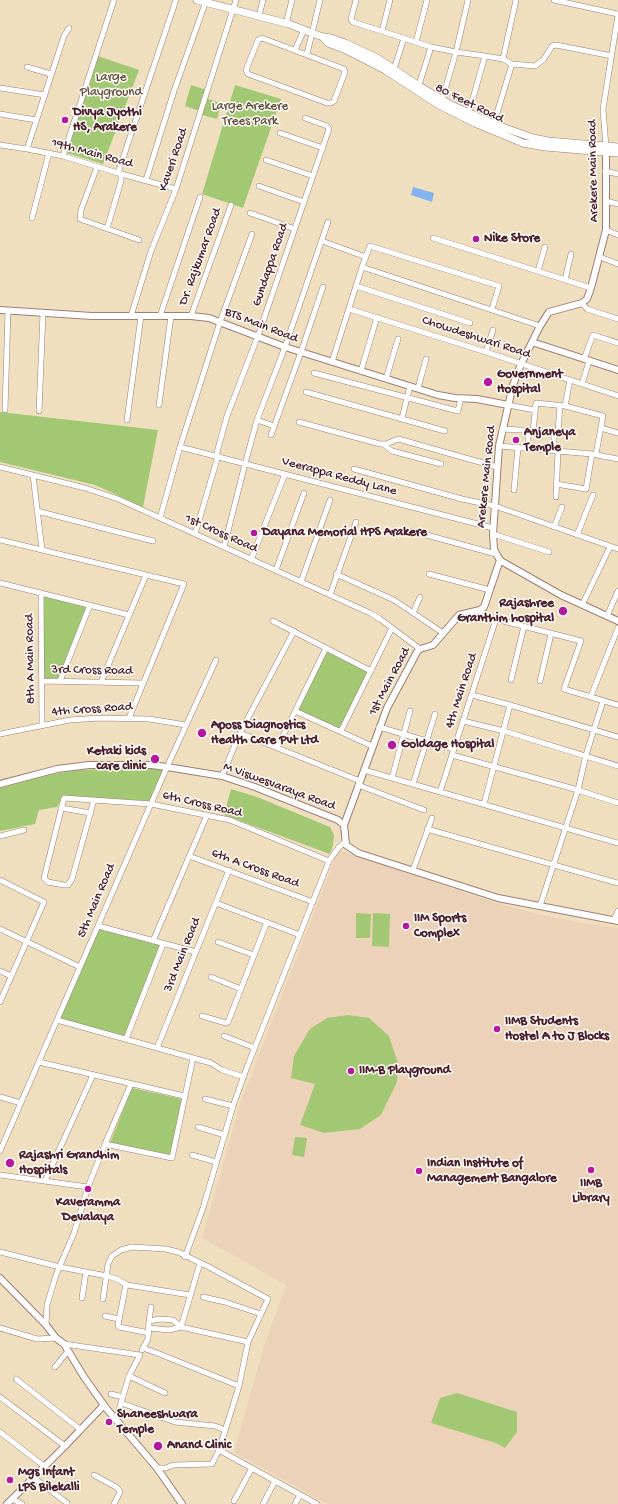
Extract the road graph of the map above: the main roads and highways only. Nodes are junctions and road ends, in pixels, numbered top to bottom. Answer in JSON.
{"nodes":[{"id":1,"x":197,"y":0,"type":"edge"},
{"id":2,"x":206,"y":1,"type":"edge"},
{"id":3,"x":323,"y":37,"type":"junction"},
{"id":4,"x":418,"y":88,"type":"junction"},
{"id":5,"x":493,"y":127,"type":"junction"},
{"id":6,"x":618,"y":147,"type":"edge"},
{"id":7,"x":606,"y":150,"type":"junction"},
{"id":8,"x":618,"y":153,"type":"edge"}],
"edges":[{"from":1,"to":2,"type":"main road","name":"80 Feet Road"},
{"from":2,"to":3,"type":"main road","name":"80 Feet Road"},
{"from":3,"to":4,"type":"main road","name":"80 Feet Road"},
{"from":3,"to":4,"type":"main road","name":"80 Feet Road"},
{"from":4,"to":5,"type":"main road","name":"80 Feet Road"},
{"from":4,"to":5,"type":"main road","name":"80 Feet Road"},
{"from":5,"to":7,"type":"main road","name":"80 Feet Road"},
{"from":6,"to":7,"type":"main road","name":"80 Feet Road"},
{"from":7,"to":8,"type":"main road","name":"80 Feet Road"}]}
